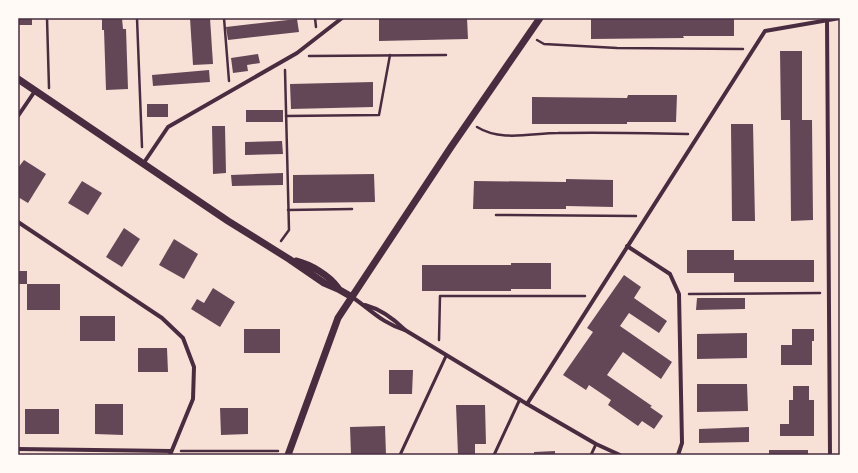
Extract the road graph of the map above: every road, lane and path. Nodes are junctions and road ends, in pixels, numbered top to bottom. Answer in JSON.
{"nodes":[{"id":1,"x":47,"y":18,"type":"edge"},
{"id":2,"x":137,"y":18,"type":"edge"},
{"id":3,"x":224,"y":18,"type":"edge"},
{"id":4,"x":342,"y":18,"type":"edge"},
{"id":5,"x":540,"y":18,"type":"edge"},
{"id":6,"x":840,"y":18,"type":"edge"},
{"id":7,"x":827,"y":20,"type":"junction"},
{"id":8,"x":528,"y":35,"type":"junction"},
{"id":9,"x":754,"y":49,"type":"junction"},
{"id":10,"x":297,"y":52,"type":"junction"},
{"id":11,"x":446,"y":54,"type":"dead end"},
{"id":12,"x":390,"y":56,"type":"dead end"},
{"id":13,"x":285,"y":59,"type":"junction"},
{"id":14,"x":18,"y":79,"type":"edge"},
{"id":15,"x":35,"y":91,"type":"junction"},
{"id":16,"x":230,"y":92,"type":"junction"},
{"id":17,"x":50,"y":100,"type":"junction"},
{"id":18,"x":18,"y":116,"type":"edge"},
{"id":19,"x":286,"y":116,"type":"junction"},
{"id":20,"x":468,"y":121,"type":"junction"},
{"id":21,"x":700,"y":134,"type":"junction"},
{"id":22,"x":143,"y":164,"type":"junction"},
{"id":23,"x":352,"y":209,"type":"dead end"},
{"id":24,"x":288,"y":210,"type":"junction"},
{"id":25,"x":496,"y":215,"type":"dead end"},
{"id":26,"x":646,"y":216,"type":"junction"},
{"id":27,"x":18,"y":222,"type":"edge"},
{"id":28,"x":627,"y":246,"type":"junction"},
{"id":29,"x":275,"y":250,"type":"junction"},
{"id":30,"x":828,"y":292,"type":"junction"},
{"id":31,"x":679,"y":294,"type":"junction"},
{"id":32,"x":596,"y":296,"type":"junction"},
{"id":33,"x":352,"y":297,"type":"junction"},
{"id":34,"x":438,"y":351,"type":"junction"},
{"id":35,"x":446,"y":356,"type":"junction"},
{"id":36,"x":520,"y":399,"type":"junction"},
{"id":37,"x":527,"y":404,"type":"junction"},
{"id":38,"x":596,"y":444,"type":"junction"},
{"id":39,"x":18,"y":449,"type":"edge"},
{"id":40,"x":277,"y":451,"type":"dead end"},
{"id":41,"x":170,"y":453,"type":"edge"},
{"id":42,"x":288,"y":455,"type":"edge"},
{"id":43,"x":400,"y":455,"type":"edge"},
{"id":44,"x":494,"y":455,"type":"edge"},
{"id":45,"x":591,"y":455,"type":"edge"},
{"id":46,"x":620,"y":455,"type":"edge"},
{"id":47,"x":678,"y":455,"type":"edge"},
{"id":48,"x":830,"y":455,"type":"edge"}],
"edges":[{"from":1,"to":17,"type":"path"},
{"from":2,"to":22,"type":"path"},
{"from":3,"to":16,"type":"path"},
{"from":4,"to":10,"type":"street"},
{"from":5,"to":8,"type":"street"},
{"from":6,"to":7,"type":"street"},
{"from":7,"to":9,"type":"street"},
{"from":7,"to":30,"type":"street"},
{"from":8,"to":9,"type":"path"},
{"from":8,"to":20,"type":"street"},
{"from":9,"to":21,"type":"street"},
{"from":10,"to":11,"type":"path"},
{"from":10,"to":13,"type":"street"},
{"from":12,"to":19,"type":"path"},
{"from":13,"to":16,"type":"street"},
{"from":13,"to":19,"type":"path"},
{"from":14,"to":15,"type":"street"},
{"from":15,"to":17,"type":"street"},
{"from":15,"to":18,"type":"street"},
{"from":16,"to":22,"type":"street"},
{"from":17,"to":22,"type":"street"},
{"from":19,"to":24,"type":"path"},
{"from":20,"to":21,"type":"path"},
{"from":20,"to":33,"type":"street"},
{"from":21,"to":26,"type":"street"},
{"from":22,"to":29,"type":"street"},
{"from":23,"to":24,"type":"path"},
{"from":24,"to":29,"type":"path"},
{"from":25,"to":26,"type":"path"},
{"from":26,"to":28,"type":"street"},
{"from":27,"to":41,"type":"street"},
{"from":28,"to":31,"type":"street"},
{"from":28,"to":32,"type":"street"},
{"from":29,"to":33,"type":"street"},
{"from":30,"to":31,"type":"path"},
{"from":30,"to":48,"type":"street"},
{"from":31,"to":47,"type":"street"},
{"from":32,"to":34,"type":"path"},
{"from":32,"to":37,"type":"street"},
{"from":33,"to":34,"type":"street"},
{"from":33,"to":42,"type":"street"},
{"from":34,"to":35,"type":"street"},
{"from":35,"to":36,"type":"street"},
{"from":35,"to":43,"type":"lane"},
{"from":36,"to":37,"type":"street"},
{"from":36,"to":44,"type":"lane"},
{"from":37,"to":38,"type":"street"},
{"from":38,"to":45,"type":"lane"},
{"from":38,"to":46,"type":"street"},
{"from":39,"to":41,"type":"street"},
{"from":40,"to":41,"type":"path"}]}
